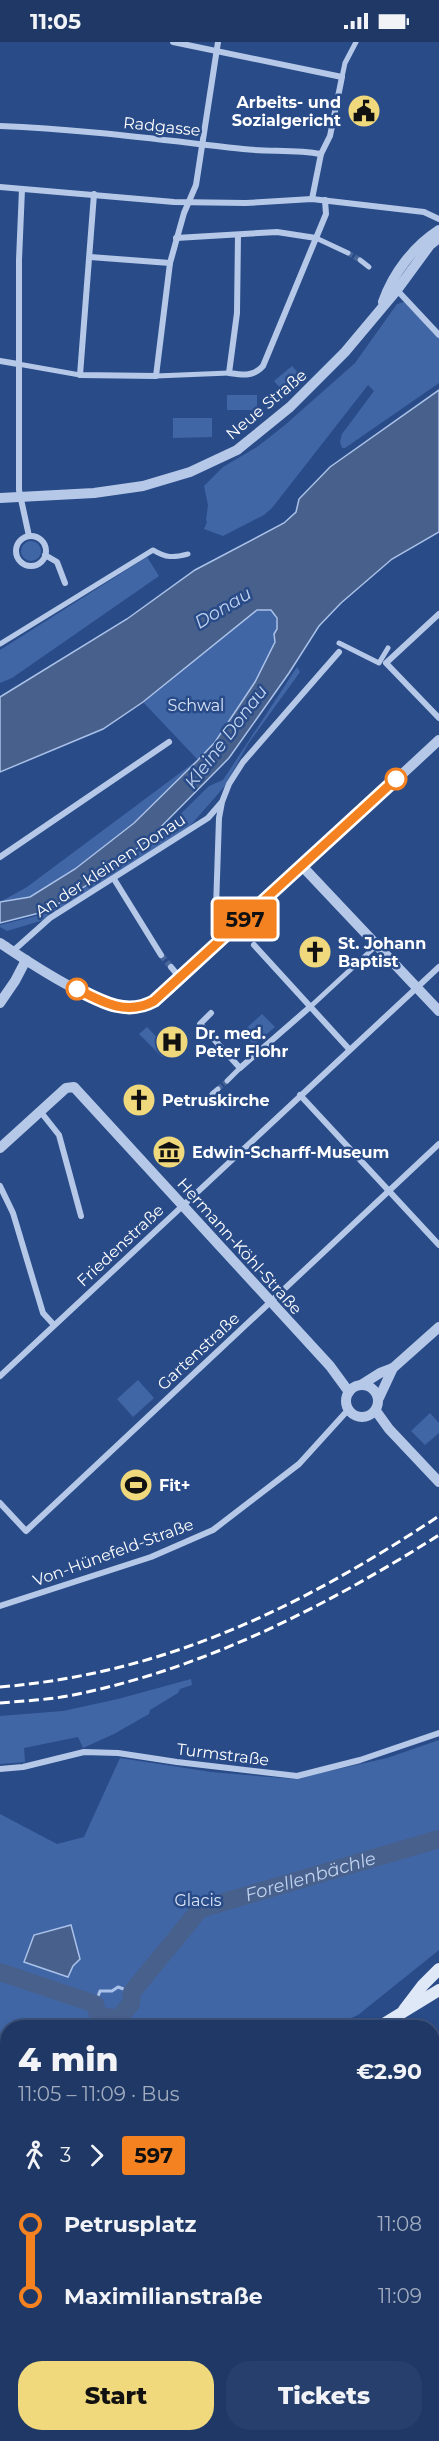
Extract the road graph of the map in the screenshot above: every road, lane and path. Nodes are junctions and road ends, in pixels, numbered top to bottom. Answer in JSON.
{"nodes":[{"id":1,"x":174,"y":42,"type":"edge"},
{"id":2,"x":218,"y":42,"type":"edge"},
{"id":3,"x":356,"y":42,"type":"edge"},
{"id":4,"x":218,"y":51,"type":"junction"},
{"id":5,"x":342,"y":77,"type":"junction"},
{"id":6,"x":0,"y":126,"type":"edge"},
{"id":7,"x":204,"y":145,"type":"junction"},
{"id":8,"x":321,"y":154,"type":"junction"},
{"id":9,"x":0,"y":187,"type":"edge"},
{"id":10,"x":22,"y":189,"type":"junction"},
{"id":11,"x":94,"y":194,"type":"junction"},
{"id":12,"x":312,"y":199,"type":"junction"},
{"id":13,"x":325,"y":200,"type":"junction"},
{"id":14,"x":190,"y":202,"type":"junction"},
{"id":15,"x":439,"y":219,"type":"edge"},
{"id":16,"x":439,"y":230,"type":"edge"},
{"id":17,"x":238,"y":235,"type":"junction"},
{"id":18,"x":176,"y":238,"type":"junction"},
{"id":19,"x":316,"y":238,"type":"junction"},
{"id":20,"x":439,"y":238,"type":"edge"},
{"id":21,"x":348,"y":253,"type":"tunnel mouth"},
{"id":22,"x":90,"y":257,"type":"junction"},
{"id":23,"x":360,"y":260,"type":"tunnel mouth"},
{"id":24,"x":170,"y":263,"type":"junction"},
{"id":25,"x":369,"y":267,"type":"dead end"},
{"id":26,"x":394,"y":288,"type":"junction"},
{"id":27,"x":439,"y":336,"type":"edge"},
{"id":28,"x":0,"y":361,"type":"edge"},
{"id":29,"x":18,"y":364,"type":"junction"},
{"id":30,"x":229,"y":373,"type":"junction"},
{"id":31,"x":80,"y":375,"type":"junction"},
{"id":32,"x":156,"y":376,"type":"junction"},
{"id":33,"x":21,"y":497,"type":"junction"},
{"id":34,"x":0,"y":498,"type":"edge"},
{"id":35,"x":29,"y":536,"type":"junction"},
{"id":36,"x":188,"y":554,"type":"dead end"},
{"id":37,"x":45,"y":555,"type":"junction"},
{"id":38,"x":65,"y":584,"type":"dead end"},
{"id":39,"x":439,"y":614,"type":"edge"},
{"id":40,"x":0,"y":644,"type":"edge"},
{"id":41,"x":341,"y":648,"type":"joint"},
{"id":42,"x":388,"y":648,"type":"dead end"},
{"id":43,"x":439,"y":718,"type":"edge"},
{"id":44,"x":439,"y":740,"type":"edge"},
{"id":45,"x":169,"y":742,"type":"dead end"},
{"id":46,"x":222,"y":802,"type":"junction"},
{"id":47,"x":0,"y":857,"type":"edge"},
{"id":48,"x":302,"y":866,"type":"junction"},
{"id":49,"x":114,"y":879,"type":"junction"},
{"id":50,"x":234,"y":930,"type":"junction"},
{"id":51,"x":0,"y":943,"type":"edge"},
{"id":52,"x":254,"y":945,"type":"dead end"},
{"id":53,"x":377,"y":945,"type":"junction"},
{"id":54,"x":13,"y":951,"type":"junction"},
{"id":55,"x":161,"y":955,"type":"tunnel mouth"},
{"id":56,"x":26,"y":960,"type":"junction"},
{"id":57,"x":171,"y":967,"type":"tunnel mouth"},
{"id":58,"x":439,"y":967,"type":"edge"},
{"id":59,"x":181,"y":979,"type":"junction"},
{"id":60,"x":417,"y":987,"type":"junction"},
{"id":61,"x":0,"y":1004,"type":"edge"},
{"id":62,"x":310,"y":1007,"type":"junction"},
{"id":63,"x":439,"y":1011,"type":"edge"},
{"id":64,"x":211,"y":1013,"type":"dead end"},
{"id":65,"x":349,"y":1049,"type":"junction"},
{"id":66,"x":240,"y":1068,"type":"junction"},
{"id":67,"x":227,"y":1081,"type":"tunnel mouth"},
{"id":68,"x":218,"y":1089,"type":"tunnel mouth"},
{"id":69,"x":212,"y":1094,"type":"dead end"},
{"id":70,"x":300,"y":1095,"type":"junction"},
{"id":71,"x":40,"y":1111,"type":"junction"},
{"id":72,"x":439,"y":1144,"type":"edge"},
{"id":73,"x":0,"y":1148,"type":"edge"},
{"id":74,"x":0,"y":1186,"type":"edge"},
{"id":75,"x":389,"y":1191,"type":"junction"},
{"id":76,"x":183,"y":1205,"type":"junction"},
{"id":77,"x":81,"y":1216,"type":"dead end"},
{"id":78,"x":439,"y":1245,"type":"edge"},
{"id":79,"x":271,"y":1302,"type":"junction"},
{"id":80,"x":54,"y":1325,"type":"junction"},
{"id":81,"x":439,"y":1327,"type":"edge"},
{"id":82,"x":393,"y":1368,"type":"junction"},
{"id":83,"x":0,"y":1376,"type":"edge"},
{"id":84,"x":355,"y":1388,"type":"junction"},
{"id":85,"x":379,"y":1398,"type":"junction"},
{"id":86,"x":350,"y":1412,"type":"junction"},
{"id":87,"x":373,"y":1413,"type":"junction"},
{"id":88,"x":439,"y":1482,"type":"edge"},
{"id":89,"x":0,"y":1503,"type":"edge"},
{"id":90,"x":0,"y":1606,"type":"edge"},
{"id":91,"x":439,"y":1732,"type":"edge"},
{"id":92,"x":0,"y":1769,"type":"edge"},
{"id":93,"x":439,"y":1969,"type":"edge"},
{"id":94,"x":439,"y":1990,"type":"edge"},
{"id":95,"x":400,"y":2016,"type":"junction"},
{"id":96,"x":392,"y":2020,"type":"edge"}],
"edges":[{"from":1,"to":4,"type":"street"},
{"from":2,"to":4,"type":"street"},
{"from":3,"to":5,"type":"street"},
{"from":4,"to":5,"type":"street"},
{"from":4,"to":7,"type":"street"},
{"from":5,"to":8,"type":"street"},
{"from":6,"to":7,"type":"street","name":"Radgasse"},
{"from":7,"to":8,"type":"street","name":"Radgasse"},
{"from":7,"to":14,"type":"street"},
{"from":8,"to":12,"type":"street"},
{"from":9,"to":10,"type":"street"},
{"from":10,"to":11,"type":"street"},
{"from":10,"to":29,"type":"street"},
{"from":11,"to":14,"type":"street"},
{"from":11,"to":22,"type":"street"},
{"from":12,"to":13,"type":"street"},
{"from":12,"to":14,"type":"street"},
{"from":13,"to":15,"type":"street"},
{"from":13,"to":19,"type":"street"},
{"from":14,"to":18,"type":"street"},
{"from":16,"to":26,"type":"street","name":"Neue Straße"},
{"from":17,"to":18,"type":"street"},
{"from":17,"to":19,"type":"street"},
{"from":17,"to":30,"type":"street"},
{"from":18,"to":24,"type":"street"},
{"from":19,"to":21,"type":"street"},
{"from":19,"to":30,"type":"street"},
{"from":20,"to":26,"type":"street","name":"Neue Straße"},
{"from":22,"to":24,"type":"street"},
{"from":22,"to":31,"type":"street"},
{"from":23,"to":25,"type":"street"},
{"from":24,"to":32,"type":"street"},
{"from":26,"to":27,"type":"street"},
{"from":26,"to":33,"type":"street","name":"Neue Straße"},
{"from":28,"to":29,"type":"street"},
{"from":29,"to":31,"type":"street"},
{"from":29,"to":33,"type":"street"},
{"from":30,"to":32,"type":"street"},
{"from":31,"to":32,"type":"street"},
{"from":33,"to":34,"type":"street","name":"Neue Straße"},
{"from":33,"to":35,"type":"street"},
{"from":35,"to":37,"type":"street"},
{"from":35,"to":37,"type":"street"},
{"from":36,"to":40,"type":"street"},
{"from":37,"to":38,"type":"street"},
{"from":39,"to":43,"type":"street"},
{"from":41,"to":42,"type":"street"},
{"from":41,"to":46,"type":"street"},
{"from":44,"to":48,"type":"street"},
{"from":45,"to":47,"type":"street"},
{"from":46,"to":49,"type":"street","name":"An der kleinen Donau"},
{"from":46,"to":50,"type":"street"},
{"from":48,"to":50,"type":"street"},
{"from":48,"to":53,"type":"street"},
{"from":49,"to":54,"type":"street","name":"An der kleinen Donau"},
{"from":49,"to":55,"type":"street"},
{"from":50,"to":59,"type":"street"},
{"from":51,"to":54,"type":"street"},
{"from":52,"to":62,"type":"street"},
{"from":53,"to":60,"type":"street"},
{"from":53,"to":62,"type":"street"},
{"from":54,"to":56,"type":"street"},
{"from":56,"to":59,"type":"street"},
{"from":56,"to":61,"type":"street"},
{"from":57,"to":59,"type":"street"},
{"from":58,"to":60,"type":"street","name":"Friedenstraße"},
{"from":60,"to":63,"type":"street"},
{"from":60,"to":65,"type":"street","name":"Friedenstraße"},
{"from":62,"to":65,"type":"street"},
{"from":62,"to":66,"type":"street"},
{"from":64,"to":66,"type":"street"},
{"from":65,"to":70,"type":"street","name":"Friedenstraße"},
{"from":66,"to":67,"type":"street"},
{"from":68,"to":69,"type":"street"},
{"from":70,"to":75,"type":"street"},
{"from":70,"to":76,"type":"street","name":"Friedenstraße"},
{"from":71,"to":73,"type":"street"},
{"from":71,"to":76,"type":"street","name":"Hermann-Köhl-Straße"},
{"from":71,"to":77,"type":"street"},
{"from":72,"to":75,"type":"street","name":"Gartenstraße"},
{"from":74,"to":80,"type":"street"},
{"from":75,"to":78,"type":"street"},
{"from":75,"to":79,"type":"street","name":"Gartenstraße"},
{"from":76,"to":79,"type":"street","name":"Hermann-Köhl-Straße"},
{"from":76,"to":80,"type":"street","name":"Friedenstraße"},
{"from":79,"to":84,"type":"street","name":"Hermann-Köhl-Straße"},
{"from":79,"to":89,"type":"street","name":"Gartenstraße"},
{"from":80,"to":83,"type":"street","name":"Friedenstraße"},
{"from":81,"to":82,"type":"street"},
{"from":82,"to":84,"type":"street"},
{"from":82,"to":85,"type":"street"},
{"from":84,"to":85,"type":"street","name":"Hermann-Köhl-Straße"},
{"from":84,"to":86,"type":"street"},
{"from":85,"to":87,"type":"street"},
{"from":86,"to":87,"type":"street"},
{"from":86,"to":90,"type":"street","name":"Von-Hünefeld-Straße"},
{"from":87,"to":88,"type":"street"},
{"from":91,"to":92,"type":"street","name":"Turmstraße"},
{"from":93,"to":95,"type":"main road"},
{"from":94,"to":95,"type":"main road"},
{"from":95,"to":96,"type":"main road"}]}
